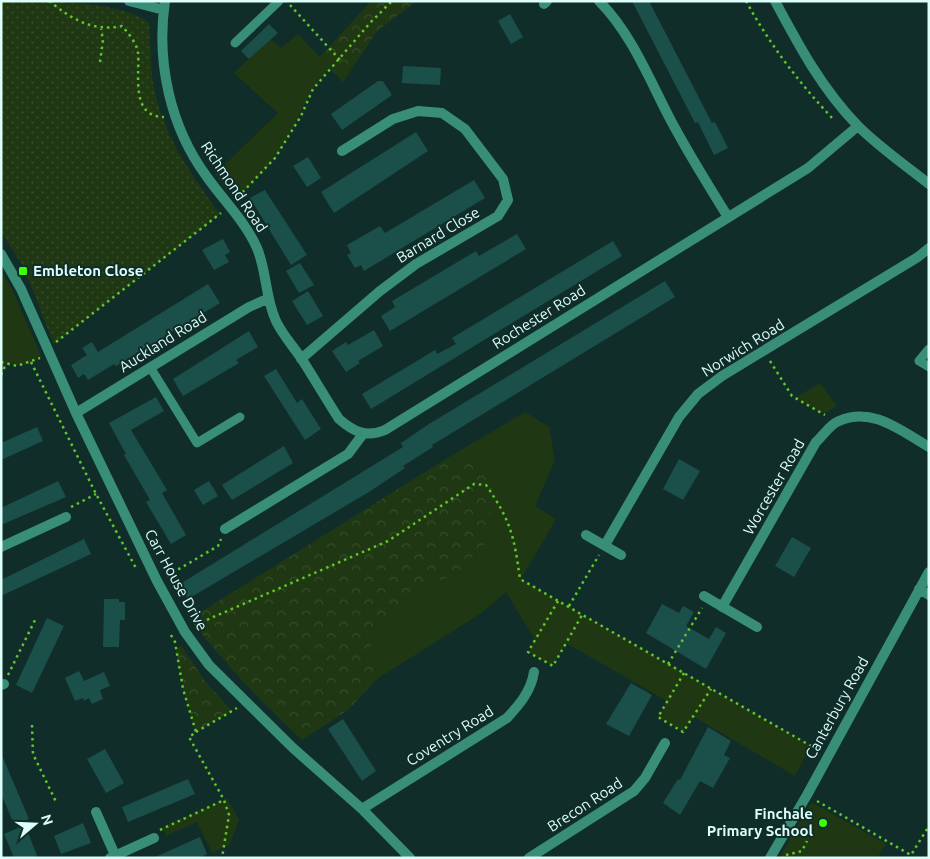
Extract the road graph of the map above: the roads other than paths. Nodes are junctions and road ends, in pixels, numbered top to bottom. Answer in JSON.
{"nodes":[{"id":1,"x":129,"y":1,"type":"edge"},
{"id":2,"x":279,"y":1,"type":"edge"},
{"id":3,"x":599,"y":1,"type":"edge"},
{"id":4,"x":775,"y":1,"type":"edge"},
{"id":5,"x":165,"y":6,"type":"edge"},
{"id":6,"x":236,"y":43,"type":"dead end"},
{"id":7,"x":858,"y":126,"type":"junction"},
{"id":8,"x":342,"y":151,"type":"dead end"},
{"id":9,"x":929,"y":184,"type":"edge"},
{"id":10,"x":728,"y":217,"type":"junction"},
{"id":11,"x":929,"y":248,"type":"edge"},
{"id":12,"x":1,"y":254,"type":"edge"},
{"id":13,"x":267,"y":299,"type":"junction"},
{"id":14,"x":929,"y":349,"type":"edge"},
{"id":15,"x":301,"y":359,"type":"junction"},
{"id":16,"x":929,"y":367,"type":"edge"},
{"id":17,"x":150,"y":368,"type":"junction"},
{"id":18,"x":76,"y":413,"type":"junction"},
{"id":19,"x":240,"y":417,"type":"dead end"},
{"id":20,"x":363,"y":434,"type":"junction"},
{"id":21,"x":929,"y":447,"type":"edge"},
{"id":22,"x":66,"y":517,"type":"road end"},
{"id":23,"x":225,"y":529,"type":"road end"},
{"id":24,"x":586,"y":535,"type":"dead end"},
{"id":25,"x":605,"y":545,"type":"junction"},
{"id":26,"x":1,"y":547,"type":"edge"},
{"id":27,"x":621,"y":555,"type":"dead end"},
{"id":28,"x":929,"y":572,"type":"edge"},
{"id":29,"x":919,"y":589,"type":"junction"},
{"id":30,"x":929,"y":595,"type":"edge"},
{"id":31,"x":706,"y":597,"type":"road end"},
{"id":32,"x":722,"y":607,"type":"junction"},
{"id":33,"x":757,"y":627,"type":"dead end"},
{"id":34,"x":534,"y":672,"type":"dead end"},
{"id":35,"x":665,"y":743,"type":"dead end"},
{"id":36,"x":362,"y":809,"type":"junction"},
{"id":37,"x":96,"y":812,"type":"dead end"},
{"id":38,"x":154,"y":838,"type":"road end"},
{"id":39,"x":112,"y":856,"type":"edge"},
{"id":40,"x":410,"y":858,"type":"edge"},
{"id":41,"x":529,"y":858,"type":"edge"},
{"id":42,"x":770,"y":858,"type":"edge"}],
"edges":[{"from":1,"to":5,"type":"street","name":"Richmond Road"},
{"from":2,"to":6,"type":"lane"},
{"from":3,"to":10,"type":"street"},
{"from":4,"to":7,"type":"street"},
{"from":5,"to":13,"type":"street","name":"Richmond Road"},
{"from":7,"to":9,"type":"street"},
{"from":7,"to":10,"type":"street","name":"Rochester Road"},
{"from":8,"to":15,"type":"street","name":"Barnard Close"},
{"from":10,"to":20,"type":"street","name":"Rochester Road"},
{"from":11,"to":25,"type":"street","name":"Norwich Road"},
{"from":12,"to":18,"type":"street","name":"Carr House Drive"},
{"from":13,"to":15,"type":"street"},
{"from":13,"to":17,"type":"street","name":"Auckland Road"},
{"from":14,"to":16,"type":"lane"},
{"from":15,"to":20,"type":"street"},
{"from":17,"to":18,"type":"street","name":"Auckland Road"},
{"from":17,"to":19,"type":"lane"},
{"from":18,"to":36,"type":"street","name":"Carr House Drive"},
{"from":20,"to":23,"type":"street"},
{"from":21,"to":32,"type":"street","name":"Worcester Road"},
{"from":22,"to":26,"type":"street"},
{"from":24,"to":25,"type":"street"},
{"from":25,"to":27,"type":"street"},
{"from":28,"to":29,"type":"street","name":"Canterbury Road"},
{"from":29,"to":30,"type":"street"},
{"from":29,"to":42,"type":"street","name":"Canterbury Road"},
{"from":31,"to":32,"type":"street"},
{"from":32,"to":33,"type":"street"},
{"from":34,"to":36,"type":"street","name":"Coventry Road"},
{"from":35,"to":41,"type":"street","name":"Brecon Road"},
{"from":36,"to":40,"type":"street","name":"Carr House Drive"},
{"from":37,"to":39,"type":"street"},
{"from":38,"to":39,"type":"street"}]}
